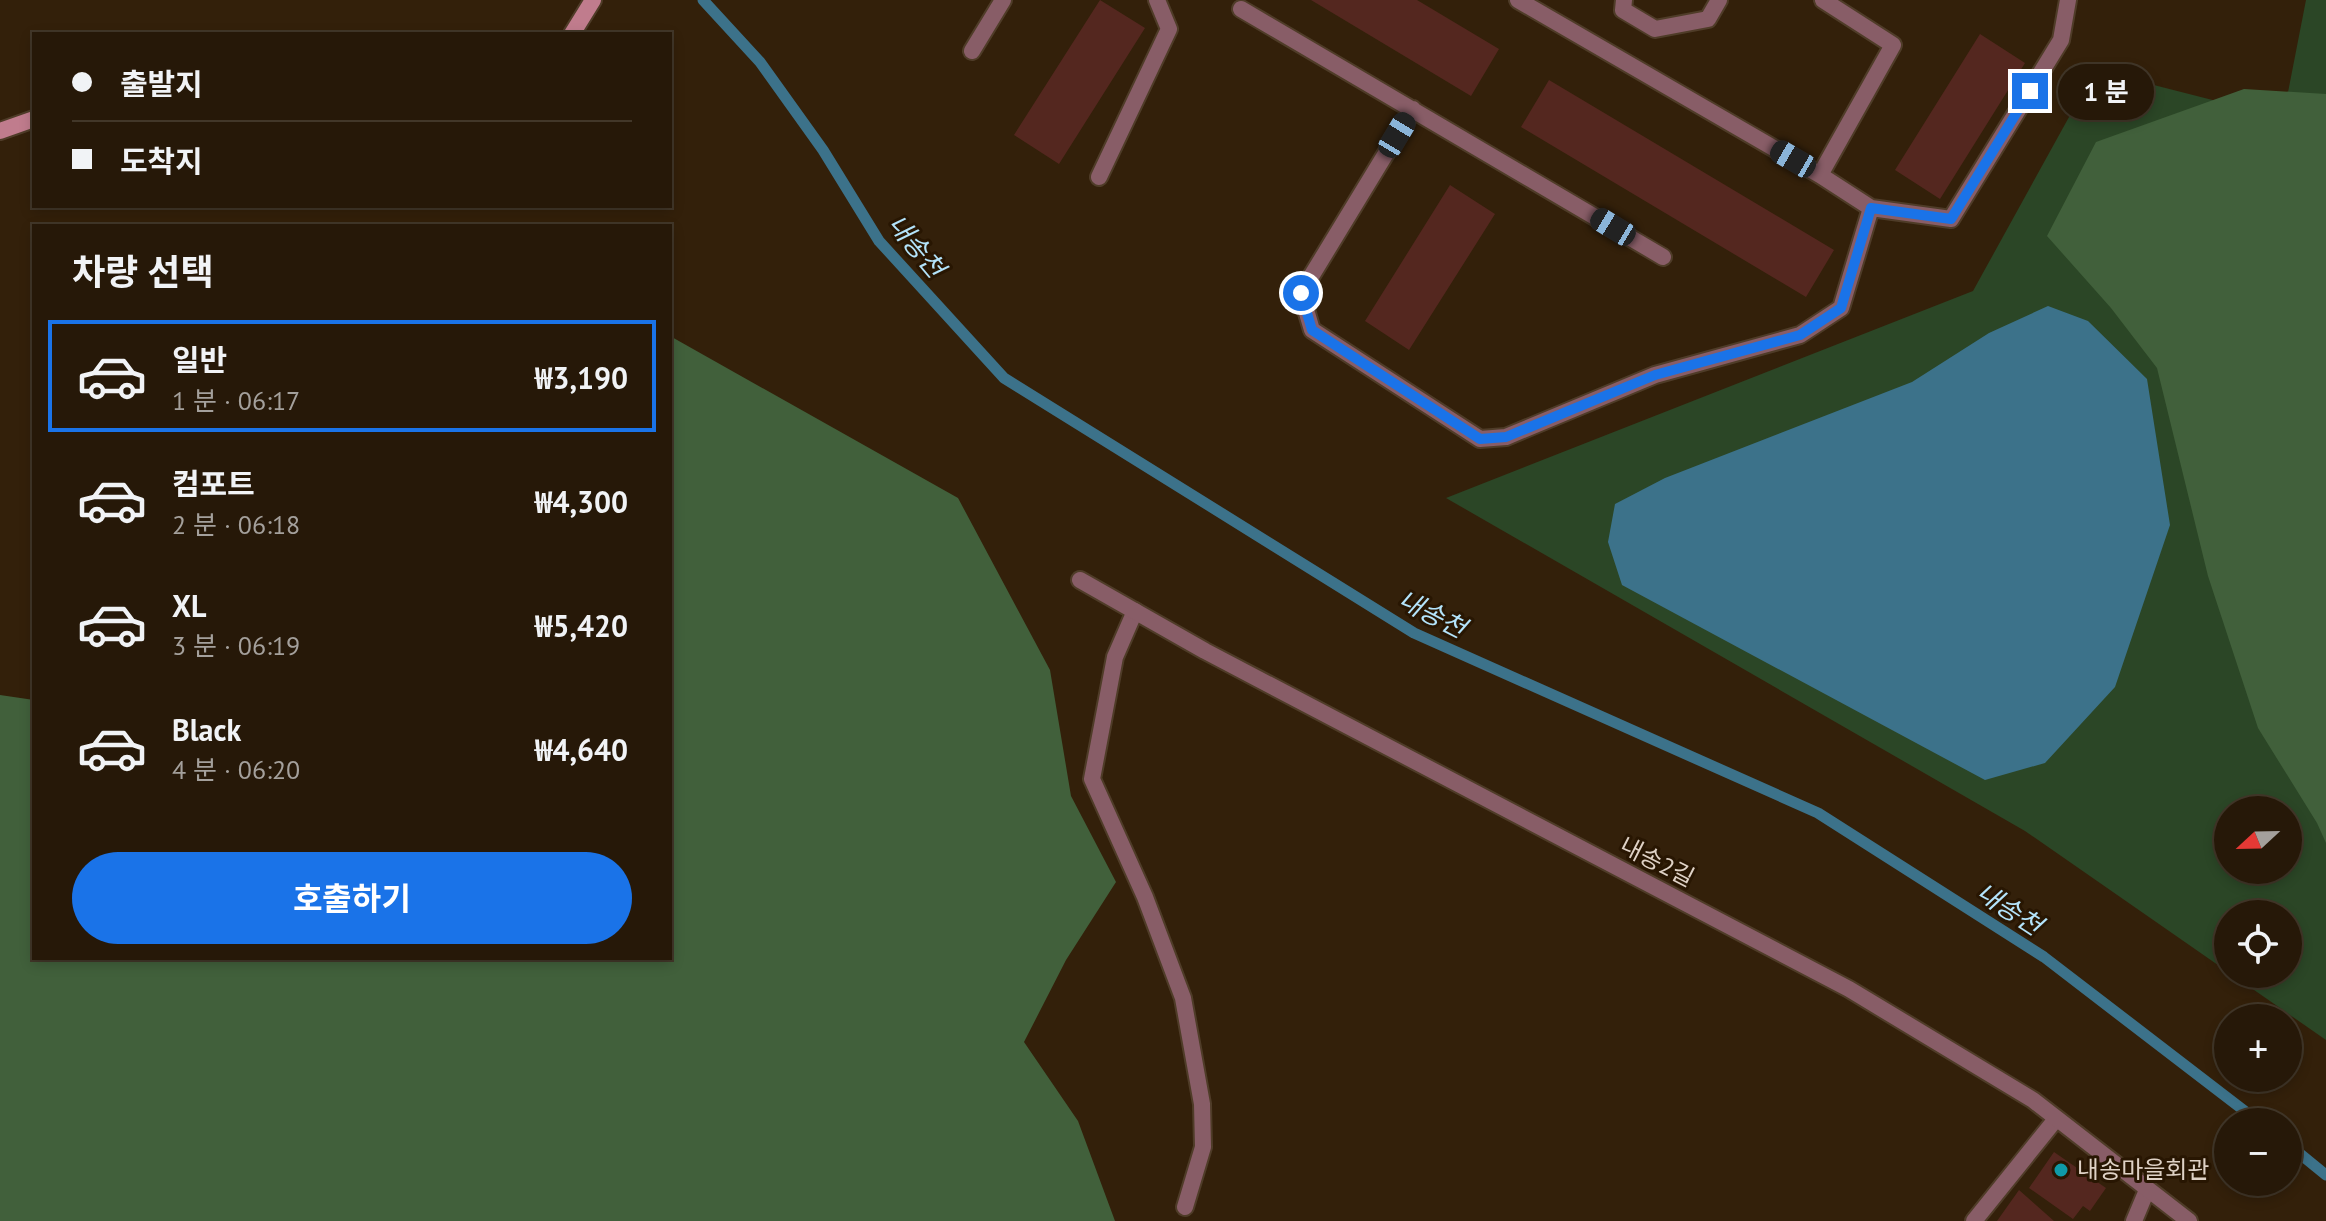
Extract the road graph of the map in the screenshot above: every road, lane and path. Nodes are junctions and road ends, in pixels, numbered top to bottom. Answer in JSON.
{"nodes":[{"id":1,"x":593,"y":0,"type":"edge"},
{"id":2,"x":1003,"y":0,"type":"edge"},
{"id":3,"x":1157,"y":0,"type":"edge"},
{"id":4,"x":1518,"y":0,"type":"edge"},
{"id":5,"x":1624,"y":0,"type":"edge"},
{"id":6,"x":1719,"y":0,"type":"edge"},
{"id":7,"x":1823,"y":0,"type":"edge"},
{"id":8,"x":2068,"y":0,"type":"edge"},
{"id":9,"x":1241,"y":9,"type":"dead end"},
{"id":10,"x":575,"y":29,"type":"edge"},
{"id":11,"x":972,"y":51,"type":"dead end"},
{"id":12,"x":1413,"y":109,"type":"junction"},
{"id":13,"x":32,"y":120,"type":"edge"},
{"id":14,"x":0,"y":131,"type":"edge"},
{"id":15,"x":1820,"y":175,"type":"junction"},
{"id":16,"x":1099,"y":177,"type":"dead end"},
{"id":17,"x":1871,"y":208,"type":"junction"},
{"id":18,"x":1663,"y":257,"type":"dead end"},
{"id":19,"x":1080,"y":580,"type":"dead end"},
{"id":20,"x":1135,"y":611,"type":"junction"},
{"id":21,"x":2056,"y":1119,"type":"junction"},
{"id":22,"x":2147,"y":1190,"type":"junction"},
{"id":23,"x":1185,"y":1207,"type":"dead end"},
{"id":24,"x":1974,"y":1221,"type":"edge"},
{"id":25,"x":2134,"y":1221,"type":"edge"},
{"id":26,"x":2189,"y":1221,"type":"edge"}],
"edges":[{"from":1,"to":10,"type":"street"},
{"from":2,"to":11,"type":"street"},
{"from":3,"to":16,"type":"street"},
{"from":4,"to":15,"type":"street"},
{"from":5,"to":6,"type":"street"},
{"from":7,"to":15,"type":"street"},
{"from":8,"to":17,"type":"street"},
{"from":9,"to":12,"type":"street"},
{"from":12,"to":17,"type":"street"},
{"from":12,"to":18,"type":"street"},
{"from":13,"to":14,"type":"street"},
{"from":15,"to":17,"type":"street"},
{"from":19,"to":20,"type":"street","name":"내송2길"},
{"from":20,"to":21,"type":"street","name":"내송2길"},
{"from":20,"to":23,"type":"street"},
{"from":21,"to":22,"type":"street","name":"내송2길"},
{"from":21,"to":24,"type":"street"},
{"from":22,"to":25,"type":"street"},
{"from":22,"to":26,"type":"street","name":"내송2길"}]}
